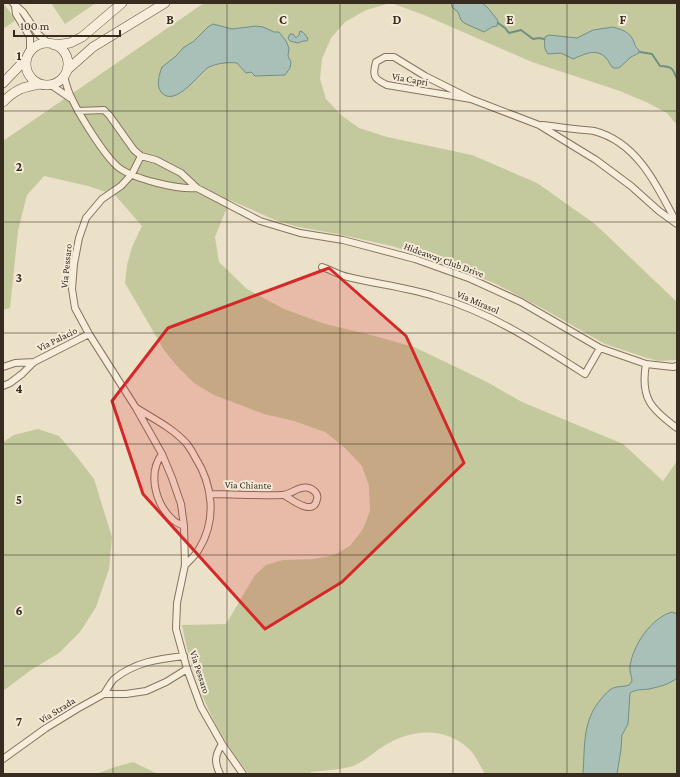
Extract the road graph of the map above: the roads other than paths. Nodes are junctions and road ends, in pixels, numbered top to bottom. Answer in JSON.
{"nodes":[{"id":1,"x":122,"y":3,"type":"edge"},
{"id":2,"x":165,"y":3,"type":"edge"},
{"id":3,"x":14,"y":4,"type":"edge"},
{"id":4,"x":51,"y":44,"type":"junction"},
{"id":5,"x":29,"y":55,"type":"junction"},
{"id":6,"x":66,"y":73,"type":"junction"},
{"id":7,"x":3,"y":83,"type":"edge"},
{"id":8,"x":40,"y":84,"type":"junction"},
{"id":9,"x":51,"y":85,"type":"junction"},
{"id":10,"x":71,"y":99,"type":"junction"},
{"id":11,"x":471,"y":99,"type":"junction"},
{"id":12,"x":3,"y":102,"type":"edge"},
{"id":13,"x":78,"y":111,"type":"junction"},
{"id":14,"x":540,"y":125,"type":"junction"},
{"id":15,"x":141,"y":156,"type":"junction"},
{"id":16,"x":132,"y":174,"type":"junction"},
{"id":17,"x":197,"y":188,"type":"junction"},
{"id":18,"x":677,"y":223,"type":"edge"},
{"id":19,"x":322,"y":267,"type":"dead end"},
{"id":20,"x":89,"y":334,"type":"junction"},
{"id":21,"x":600,"y":348,"type":"junction"},
{"id":22,"x":34,"y":362,"type":"junction"},
{"id":23,"x":646,"y":364,"type":"junction"},
{"id":24,"x":3,"y":366,"type":"edge"},
{"id":25,"x":677,"y":366,"type":"edge"},
{"id":26,"x":3,"y":386,"type":"edge"},
{"id":27,"x":136,"y":408,"type":"junction"},
{"id":28,"x":677,"y":428,"type":"edge"},
{"id":29,"x":162,"y":454,"type":"junction"},
{"id":30,"x":211,"y":494,"type":"junction"},
{"id":31,"x":284,"y":495,"type":"junction"},
{"id":32,"x":184,"y":526,"type":"junction"},
{"id":33,"x":186,"y":565,"type":"junction"},
{"id":34,"x":184,"y":656,"type":"junction"},
{"id":35,"x":188,"y":669,"type":"junction"},
{"id":36,"x":104,"y":694,"type":"junction"},
{"id":37,"x":222,"y":744,"type":"junction"},
{"id":38,"x":3,"y":759,"type":"edge"},
{"id":39,"x":220,"y":774,"type":"edge"},
{"id":40,"x":243,"y":774,"type":"edge"}],
"edges":[{"from":1,"to":4,"type":"main road"},
{"from":2,"to":6,"type":"main road"},
{"from":3,"to":4,"type":"street"},
{"from":3,"to":5,"type":"street"},
{"from":4,"to":5,"type":"main road"},
{"from":4,"to":6,"type":"main road"},
{"from":5,"to":7,"type":"main road"},
{"from":5,"to":8,"type":"main road"},
{"from":6,"to":9,"type":"main road"},
{"from":6,"to":10,"type":"street","name":"Hideaway Club Drive"},
{"from":8,"to":9,"type":"main road"},
{"from":8,"to":12,"type":"main road"},
{"from":9,"to":10,"type":"street","name":"Hideaway Club Drive"},
{"from":10,"to":13,"type":"street","name":"Hideaway Club Drive"},
{"from":11,"to":11,"type":"street","name":"Via Capri"},
{"from":11,"to":14,"type":"street","name":"Via Capri"},
{"from":13,"to":15,"type":"street"},
{"from":13,"to":16,"type":"street","name":"Hideaway Club Drive"},
{"from":14,"to":18,"type":"street","name":"Via Capri"},
{"from":14,"to":18,"type":"street","name":"Via Capri"},
{"from":15,"to":16,"type":"street","name":"Via Pessaro"},
{"from":15,"to":17,"type":"street","name":"Hideaway Club Drive"},
{"from":16,"to":17,"type":"street","name":"Hideaway Club Drive"},
{"from":16,"to":20,"type":"street","name":"Via Pessaro"},
{"from":17,"to":21,"type":"street","name":"Hideaway Club Drive"},
{"from":19,"to":21,"type":"street","name":"Via Mirasol"},
{"from":20,"to":22,"type":"street","name":"Via Palacio"},
{"from":20,"to":27,"type":"street","name":"Via Pessaro"},
{"from":21,"to":23,"type":"street","name":"Hideaway Club Drive"},
{"from":22,"to":24,"type":"street","name":"Via Palacio"},
{"from":22,"to":26,"type":"street","name":"Via Palacio"},
{"from":23,"to":25,"type":"street","name":"Hideaway Club Drive"},
{"from":23,"to":28,"type":"street"},
{"from":27,"to":29,"type":"street","name":"Via Pessaro"},
{"from":27,"to":30,"type":"street","name":"Via Pessaro"},
{"from":29,"to":32,"type":"street","name":"Via Pessaro"},
{"from":29,"to":32,"type":"street"},
{"from":30,"to":31,"type":"street","name":"Via Chiante"},
{"from":30,"to":33,"type":"street","name":"Via Pessaro"},
{"from":31,"to":31,"type":"street","name":"Via Chiante"},
{"from":32,"to":33,"type":"street","name":"Via Pessaro"},
{"from":33,"to":34,"type":"street","name":"Via Pessaro"},
{"from":34,"to":35,"type":"street","name":"Via Pessaro"},
{"from":34,"to":36,"type":"street","name":"Via Strada"},
{"from":35,"to":36,"type":"street","name":"Via Strada"},
{"from":35,"to":37,"type":"street","name":"Via Pessaro"},
{"from":36,"to":38,"type":"street","name":"Via Strada"},
{"from":37,"to":39,"type":"street"},
{"from":37,"to":40,"type":"street","name":"Via Pessaro"}]}
